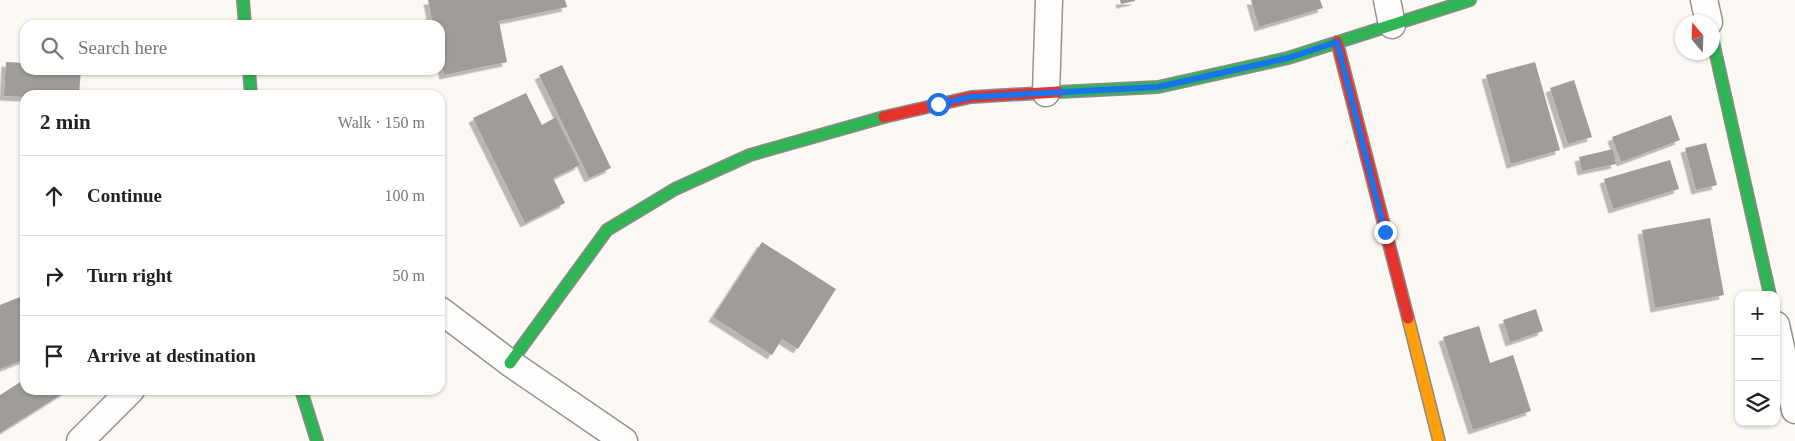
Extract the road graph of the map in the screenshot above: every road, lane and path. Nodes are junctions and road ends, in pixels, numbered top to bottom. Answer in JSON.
{"nodes":[{"id":1,"x":243,"y":0,"type":"edge"},
{"id":2,"x":1049,"y":0,"type":"edge"},
{"id":3,"x":1470,"y":0,"type":"edge"},
{"id":4,"x":1704,"y":0,"type":"edge"},
{"id":5,"x":1390,"y":12,"type":"edge"},
{"id":6,"x":1707,"y":15,"type":"edge"},
{"id":7,"x":245,"y":20,"type":"edge"},
{"id":8,"x":1337,"y":42,"type":"junction"},
{"id":9,"x":1717,"y":60,"type":"edge"},
{"id":10,"x":249,"y":75,"type":"edge"},
{"id":11,"x":251,"y":90,"type":"edge"},
{"id":12,"x":1046,"y":93,"type":"junction"},
{"id":13,"x":1769,"y":291,"type":"edge"},
{"id":14,"x":445,"y":314,"type":"edge"},
{"id":15,"x":1778,"y":336,"type":"edge"},
{"id":16,"x":510,"y":363,"type":"junction"},
{"id":17,"x":126,"y":395,"type":"edge"},
{"id":18,"x":303,"y":395,"type":"edge"},
{"id":19,"x":1795,"y":410,"type":"edge"},
{"id":20,"x":80,"y":441,"type":"edge"},
{"id":21,"x":317,"y":441,"type":"edge"},
{"id":22,"x":624,"y":441,"type":"edge"},
{"id":23,"x":1439,"y":441,"type":"edge"}],
"edges":[{"from":1,"to":7,"type":"street"},
{"from":2,"to":12,"type":"street"},
{"from":3,"to":5,"type":"street"},
{"from":4,"to":6,"type":"street"},
{"from":5,"to":8,"type":"street"},
{"from":8,"to":12,"type":"street"},
{"from":8,"to":23,"type":"street"},
{"from":9,"to":13,"type":"street"},
{"from":10,"to":11,"type":"street"},
{"from":12,"to":16,"type":"street"},
{"from":14,"to":16,"type":"street"},
{"from":15,"to":19,"type":"street"},
{"from":16,"to":22,"type":"street"},
{"from":17,"to":20,"type":"street"},
{"from":18,"to":21,"type":"street"}]}
